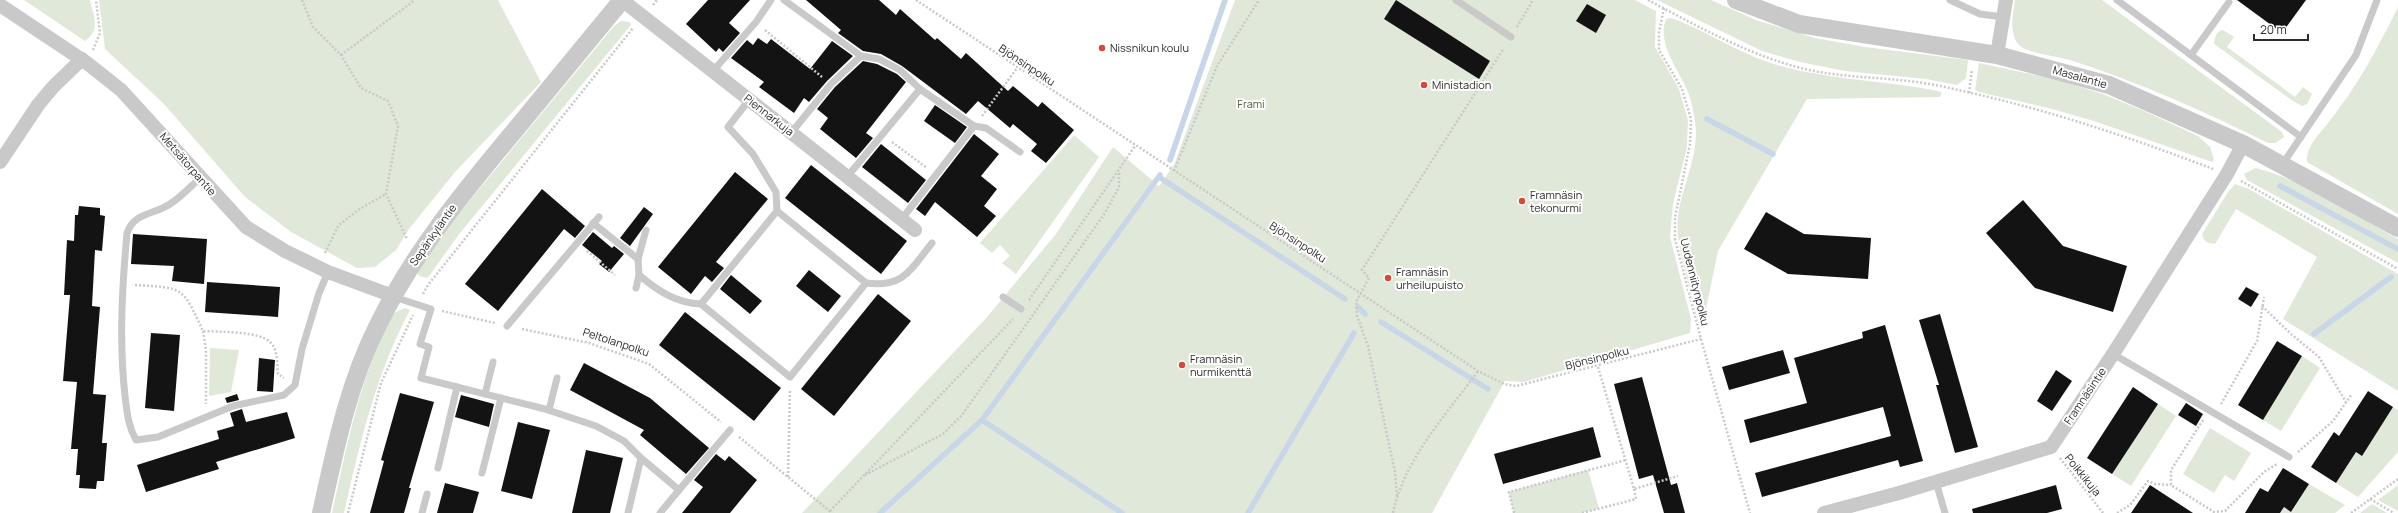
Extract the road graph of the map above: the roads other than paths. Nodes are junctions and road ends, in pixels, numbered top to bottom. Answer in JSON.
{"nodes":[{"id":1,"x":622,"y":0,"type":"edge"},
{"id":2,"x":771,"y":0,"type":"edge"},
{"id":3,"x":784,"y":0,"type":"edge"},
{"id":4,"x":1456,"y":0,"type":"edge"},
{"id":5,"x":1736,"y":0,"type":"edge"},
{"id":6,"x":1950,"y":0,"type":"edge"},
{"id":7,"x":2006,"y":0,"type":"edge"},
{"id":8,"x":2117,"y":0,"type":"edge"},
{"id":9,"x":2377,"y":0,"type":"edge"},
{"id":10,"x":2229,"y":2,"type":"dead end"},
{"id":11,"x":0,"y":5,"type":"edge"},
{"id":12,"x":2003,"y":17,"type":"junction"},
{"id":13,"x":1512,"y":37,"type":"road end"},
{"id":14,"x":1997,"y":55,"type":"junction"},
{"id":15,"x":2191,"y":55,"type":"junction"},
{"id":16,"x":861,"y":56,"type":"junction"},
{"id":17,"x":85,"y":61,"type":"junction"},
{"id":18,"x":713,"y":71,"type":"junction"},
{"id":19,"x":920,"y":89,"type":"junction"},
{"id":20,"x":749,"y":100,"type":"junction"},
{"id":21,"x":974,"y":126,"type":"junction"},
{"id":22,"x":792,"y":133,"type":"junction"},
{"id":23,"x":2301,"y":137,"type":"junction"},
{"id":24,"x":2243,"y":144,"type":"junction"},
{"id":25,"x":1020,"y":152,"type":"dead end"},
{"id":26,"x":0,"y":162,"type":"edge"},
{"id":27,"x":2282,"y":165,"type":"junction"},
{"id":28,"x":847,"y":177,"type":"junction"},
{"id":29,"x":200,"y":178,"type":"junction"},
{"id":30,"x":777,"y":211,"type":"junction"},
{"id":31,"x":599,"y":217,"type":"dead end"},
{"id":32,"x":901,"y":220,"type":"junction"},
{"id":33,"x":593,"y":223,"type":"junction"},
{"id":34,"x":2398,"y":228,"type":"edge"},
{"id":35,"x":646,"y":230,"type":"dead end"},
{"id":36,"x":915,"y":230,"type":"dead end"},
{"id":37,"x":932,"y":243,"type":"dead end"},
{"id":38,"x":638,"y":259,"type":"junction"},
{"id":39,"x":328,"y":272,"type":"junction"},
{"id":40,"x":639,"y":275,"type":"junction"},
{"id":41,"x":866,"y":283,"type":"junction"},
{"id":42,"x":636,"y":288,"type":"dead end"},
{"id":43,"x":393,"y":296,"type":"junction"},
{"id":44,"x":1004,"y":297,"type":"dead end"},
{"id":45,"x":701,"y":304,"type":"junction"},
{"id":46,"x":1021,"y":309,"type":"road end"},
{"id":47,"x":508,"y":326,"type":"road end"},
{"id":48,"x":2113,"y":354,"type":"junction"},
{"id":49,"x":493,"y":362,"type":"dead end"},
{"id":50,"x":557,"y":378,"type":"dead end"},
{"id":51,"x":457,"y":387,"type":"junction"},
{"id":52,"x":485,"y":394,"type":"junction"},
{"id":53,"x":502,"y":398,"type":"junction"},
{"id":54,"x":549,"y":410,"type":"junction"},
{"id":55,"x":730,"y":430,"type":"road end"},
{"id":56,"x":2289,"y":457,"type":"road end"},
{"id":57,"x":641,"y":458,"type":"junction"},
{"id":58,"x":438,"y":468,"type":"dead end"},
{"id":59,"x":482,"y":473,"type":"dead end"},
{"id":60,"x":1936,"y":482,"type":"junction"},
{"id":61,"x":679,"y":490,"type":"junction"},
{"id":62,"x":427,"y":494,"type":"dead end"},
{"id":63,"x":321,"y":513,"type":"edge"},
{"id":64,"x":422,"y":513,"type":"edge"},
{"id":65,"x":628,"y":513,"type":"edge"},
{"id":66,"x":660,"y":513,"type":"edge"},
{"id":67,"x":1824,"y":513,"type":"edge"},
{"id":68,"x":1945,"y":513,"type":"edge"}],
"edges":[{"from":1,"to":18,"type":"street","name":"Piennarkuja"},
{"from":1,"to":43,"type":"street","name":"Sepänkyläntie"},
{"from":2,"to":18,"type":"lane"},
{"from":3,"to":16,"type":"lane"},
{"from":4,"to":13,"type":"lane"},
{"from":5,"to":14,"type":"street","name":"Masalantie"},
{"from":6,"to":12,"type":"lane"},
{"from":7,"to":12,"type":"street"},
{"from":8,"to":15,"type":"lane"},
{"from":9,"to":23,"type":"lane"},
{"from":10,"to":15,"type":"lane"},
{"from":11,"to":17,"type":"street","name":"Metsätorpantie"},
{"from":12,"to":14,"type":"street"},
{"from":14,"to":24,"type":"street","name":"Masalantie"},
{"from":15,"to":23,"type":"lane"},
{"from":16,"to":19,"type":"lane"},
{"from":16,"to":22,"type":"lane"},
{"from":17,"to":26,"type":"street"},
{"from":17,"to":29,"type":"street","name":"Metsätorpantie"},
{"from":18,"to":20,"type":"street","name":"Piennarkuja"},
{"from":19,"to":21,"type":"lane"},
{"from":19,"to":28,"type":"lane"},
{"from":20,"to":22,"type":"street","name":"Piennarkuja"},
{"from":20,"to":30,"type":"lane"},
{"from":21,"to":25,"type":"lane"},
{"from":21,"to":32,"type":"lane"},
{"from":22,"to":28,"type":"street","name":"Piennarkuja"},
{"from":23,"to":27,"type":"lane"},
{"from":24,"to":27,"type":"street","name":"Masalantie"},
{"from":24,"to":48,"type":"street","name":"Framnäsintie"},
{"from":27,"to":34,"type":"street","name":"Masalantie"},
{"from":28,"to":32,"type":"street","name":"Piennarkuja"},
{"from":29,"to":39,"type":"street","name":"Metsätorpantie"},
{"from":29,"to":39,"type":"lane"},
{"from":30,"to":41,"type":"lane"},
{"from":30,"to":45,"type":"lane"},
{"from":31,"to":33,"type":"lane"},
{"from":32,"to":36,"type":"street","name":"Piennarkuja"},
{"from":33,"to":38,"type":"lane"},
{"from":33,"to":47,"type":"lane"},
{"from":35,"to":38,"type":"lane"},
{"from":37,"to":41,"type":"lane"},
{"from":38,"to":40,"type":"lane"},
{"from":39,"to":43,"type":"street","name":"Metsätorpantie"},
{"from":40,"to":42,"type":"lane"},
{"from":40,"to":45,"type":"lane"},
{"from":41,"to":45,"type":"lane"},
{"from":43,"to":51,"type":"lane"},
{"from":43,"to":63,"type":"street","name":"Sepänkyläntie"},
{"from":44,"to":46,"type":"lane"},
{"from":48,"to":56,"type":"lane"},
{"from":48,"to":60,"type":"street","name":"Framnäsintie"},
{"from":49,"to":52,"type":"lane"},
{"from":50,"to":54,"type":"lane"},
{"from":51,"to":52,"type":"lane"},
{"from":51,"to":58,"type":"lane"},
{"from":52,"to":53,"type":"lane"},
{"from":53,"to":54,"type":"lane"},
{"from":53,"to":59,"type":"lane"},
{"from":54,"to":57,"type":"lane"},
{"from":55,"to":61,"type":"lane"},
{"from":57,"to":61,"type":"lane"},
{"from":57,"to":65,"type":"lane"},
{"from":60,"to":67,"type":"street"},
{"from":60,"to":68,"type":"lane"},
{"from":61,"to":66,"type":"lane"},
{"from":62,"to":64,"type":"lane"}]}
